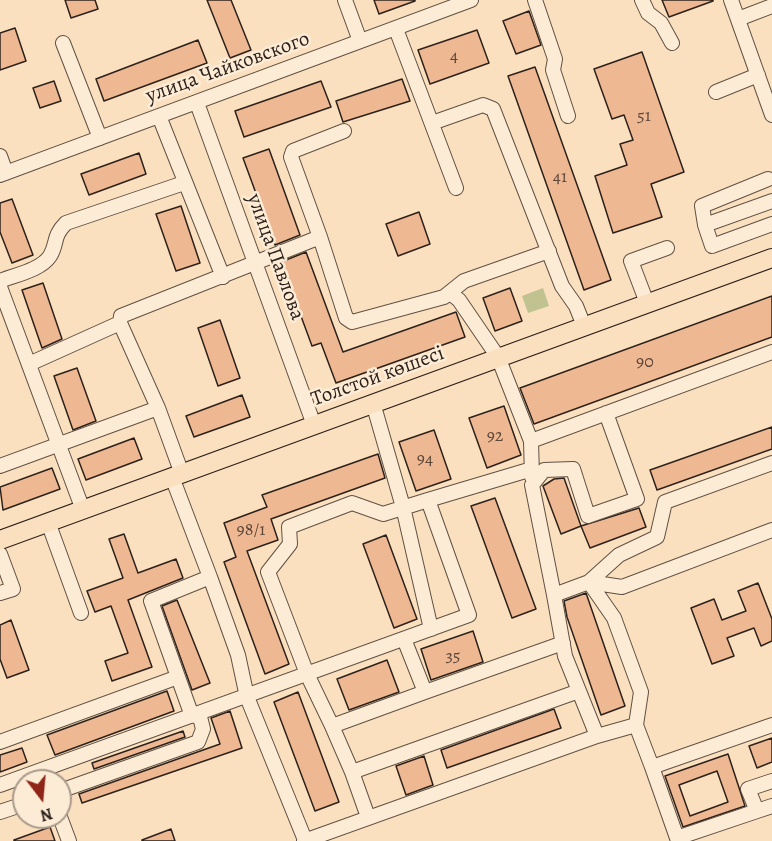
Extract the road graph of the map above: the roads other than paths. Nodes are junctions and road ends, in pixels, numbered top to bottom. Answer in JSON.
{"nodes":[{"id":1,"x":345,"y":0,"type":"edge"},
{"id":2,"x":471,"y":0,"type":"edge"},
{"id":3,"x":535,"y":0,"type":"edge"},
{"id":4,"x":642,"y":0,"type":"edge"},
{"id":5,"x":730,"y":0,"type":"edge"},
{"id":6,"x":772,"y":6,"type":"edge"},
{"id":7,"x":738,"y":19,"type":"junction"},
{"id":8,"x":396,"y":29,"type":"junction"},
{"id":9,"x":360,"y":41,"type":"junction"},
{"id":10,"x":63,"y":43,"type":"dead end"},
{"id":11,"x":672,"y":43,"type":"dead end"},
{"id":12,"x":758,"y":75,"type":"junction"},
{"id":13,"x":716,"y":92,"type":"dead end"},
{"id":14,"x":197,"y":103,"type":"junction"},
{"id":15,"x":772,"y":115,"type":"edge"},
{"id":16,"x":159,"y":116,"type":"junction"},
{"id":17,"x":568,"y":116,"type":"dead end"},
{"id":18,"x":432,"y":123,"type":"junction"},
{"id":19,"x":344,"y":131,"type":"dead end"},
{"id":20,"x":100,"y":138,"type":"junction"},
{"id":21,"x":0,"y":156,"type":"edge"},
{"id":22,"x":3,"y":174,"type":"edge"},
{"id":23,"x":768,"y":179,"type":"dead end"},
{"id":24,"x":184,"y":183,"type":"junction"},
{"id":25,"x":456,"y":188,"type":"dead end"},
{"id":26,"x":772,"y":203,"type":"edge"},
{"id":27,"x":772,"y":224,"type":"edge"},
{"id":28,"x":705,"y":225,"type":"junction"},
{"id":29,"x":320,"y":237,"type":"junction"},
{"id":30,"x":667,"y":248,"type":"dead end"},
{"id":31,"x":549,"y":251,"type":"junction"},
{"id":32,"x":772,"y":258,"type":"edge"},
{"id":33,"x":256,"y":264,"type":"junction"},
{"id":34,"x":223,"y":277,"type":"junction"},
{"id":35,"x":0,"y":281,"type":"edge"},
{"id":36,"x":0,"y":287,"type":"edge"},
{"id":37,"x":450,"y":293,"type":"junction"},
{"id":38,"x":647,"y":303,"type":"junction"},
{"id":39,"x":120,"y":323,"type":"junction"},
{"id":40,"x":584,"y":326,"type":"junction"},
{"id":41,"x":772,"y":352,"type":"edge"},
{"id":42,"x":498,"y":357,"type":"junction"},
{"id":43,"x":29,"y":364,"type":"junction"},
{"id":44,"x":373,"y":403,"type":"junction"},
{"id":45,"x":158,"y":408,"type":"junction"},
{"id":46,"x":606,"y":413,"type":"junction"},
{"id":47,"x":314,"y":425,"type":"junction"},
{"id":48,"x":531,"y":441,"type":"junction"},
{"id":49,"x":59,"y":445,"type":"junction"},
{"id":50,"x":772,"y":463,"type":"edge"},
{"id":51,"x":0,"y":466,"type":"edge"},
{"id":52,"x":532,"y":469,"type":"junction"},
{"id":53,"x":177,"y":475,"type":"junction"},
{"id":54,"x":532,"y":485,"type":"junction"},
{"id":55,"x":428,"y":500,"type":"junction"},
{"id":56,"x":403,"y":507,"type":"junction"},
{"id":57,"x":83,"y":510,"type":"junction"},
{"id":58,"x":48,"y":522,"type":"junction"},
{"id":59,"x":772,"y":530,"type":"edge"},
{"id":60,"x":0,"y":540,"type":"edge"},
{"id":61,"x":0,"y":554,"type":"edge"},
{"id":62,"x":210,"y":577,"type":"junction"},
{"id":63,"x":589,"y":582,"type":"junction"},
{"id":64,"x":0,"y":593,"type":"edge"},
{"id":65,"x":554,"y":595,"type":"junction"},
{"id":66,"x":81,"y":613,"type":"dead end"},
{"id":67,"x":431,"y":629,"type":"junction"},
{"id":68,"x":404,"y":639,"type":"junction"},
{"id":69,"x":563,"y":643,"type":"junction"},
{"id":70,"x":307,"y":674,"type":"junction"},
{"id":71,"x":178,"y":677,"type":"junction"},
{"id":72,"x":579,"y":690,"type":"junction"},
{"id":73,"x":425,"y":692,"type":"junction"},
{"id":74,"x":247,"y":697,"type":"junction"},
{"id":75,"x":195,"y":714,"type":"junction"},
{"id":76,"x":636,"y":725,"type":"junction"},
{"id":77,"x":772,"y":725,"type":"edge"},
{"id":78,"x":332,"y":726,"type":"junction"},
{"id":79,"x":597,"y":736,"type":"junction"},
{"id":80,"x":0,"y":742,"type":"edge"},
{"id":81,"x":652,"y":767,"type":"junction"},
{"id":82,"x":352,"y":772,"type":"junction"},
{"id":83,"x":772,"y":781,"type":"edge"},
{"id":84,"x":0,"y":785,"type":"edge"},
{"id":85,"x":72,"y":787,"type":"edge"},
{"id":86,"x":772,"y":806,"type":"edge"},
{"id":87,"x":757,"y":811,"type":"junction"},
{"id":88,"x":368,"y":817,"type":"junction"},
{"id":89,"x":677,"y":839,"type":"edge"},
{"id":90,"x":305,"y":840,"type":"edge"}],
"edges":[{"from":1,"to":9,"type":"street"},
{"from":2,"to":8,"type":"street","name":"улица Чайковского"},
{"from":3,"to":17,"type":"street"},
{"from":4,"to":11,"type":"street"},
{"from":5,"to":7,"type":"street"},
{"from":6,"to":7,"type":"street"},
{"from":7,"to":12,"type":"street"},
{"from":8,"to":9,"type":"street","name":"улица Чайковского"},
{"from":8,"to":18,"type":"street"},
{"from":9,"to":14,"type":"street","name":"улица Чайковского"},
{"from":10,"to":20,"type":"street"},
{"from":12,"to":13,"type":"street"},
{"from":12,"to":15,"type":"street"},
{"from":14,"to":16,"type":"street","name":"улица Чайковского"},
{"from":14,"to":33,"type":"street","name":"улица Павлова"},
{"from":16,"to":20,"type":"street","name":"улица Чайковского"},
{"from":16,"to":24,"type":"street"},
{"from":18,"to":25,"type":"street"},
{"from":18,"to":31,"type":"street"},
{"from":19,"to":29,"type":"street"},
{"from":20,"to":22,"type":"street","name":"улица Чайковского"},
{"from":21,"to":22,"type":"street"},
{"from":23,"to":28,"type":"street"},
{"from":24,"to":34,"type":"street"},
{"from":24,"to":35,"type":"street"},
{"from":26,"to":28,"type":"street"},
{"from":27,"to":28,"type":"street"},
{"from":29,"to":33,"type":"street"},
{"from":29,"to":37,"type":"street"},
{"from":30,"to":38,"type":"street"},
{"from":31,"to":37,"type":"street"},
{"from":31,"to":40,"type":"street"},
{"from":32,"to":38,"type":"main road","name":"Толстой көшесі"},
{"from":33,"to":34,"type":"street"},
{"from":33,"to":47,"type":"street","name":"улица Павлова"},
{"from":34,"to":39,"type":"street"},
{"from":36,"to":43,"type":"street"},
{"from":37,"to":42,"type":"street"},
{"from":38,"to":40,"type":"main road","name":"Толстой көшесі"},
{"from":39,"to":43,"type":"street"},
{"from":39,"to":45,"type":"street"},
{"from":40,"to":42,"type":"main road","name":"Толстой көшесі"},
{"from":41,"to":46,"type":"street"},
{"from":42,"to":44,"type":"main road","name":"Толстой көшесі"},
{"from":42,"to":48,"type":"street"},
{"from":43,"to":49,"type":"street"},
{"from":44,"to":47,"type":"main road","name":"Толстой көшесі"},
{"from":44,"to":56,"type":"street"},
{"from":45,"to":49,"type":"street"},
{"from":45,"to":53,"type":"street"},
{"from":46,"to":48,"type":"street"},
{"from":46,"to":54,"type":"street"},
{"from":47,"to":53,"type":"main road","name":"Толстой көшесі"},
{"from":48,"to":52,"type":"street"},
{"from":49,"to":51,"type":"street"},
{"from":49,"to":57,"type":"street"},
{"from":50,"to":63,"type":"street"},
{"from":52,"to":54,"type":"street"},
{"from":52,"to":55,"type":"street"},
{"from":53,"to":57,"type":"main road","name":"Толстой көшесі"},
{"from":53,"to":62,"type":"street"},
{"from":54,"to":65,"type":"street"},
{"from":55,"to":56,"type":"street"},
{"from":55,"to":67,"type":"street"},
{"from":56,"to":67,"type":"street"},
{"from":56,"to":70,"type":"street"},
{"from":57,"to":58,"type":"main road","name":"Толстой көшесі"},
{"from":58,"to":60,"type":"main road","name":"Толстой көшесі"},
{"from":58,"to":66,"type":"street"},
{"from":59,"to":63,"type":"street"},
{"from":61,"to":64,"type":"street"},
{"from":62,"to":71,"type":"street"},
{"from":62,"to":74,"type":"street"},
{"from":63,"to":65,"type":"street"},
{"from":63,"to":76,"type":"street"},
{"from":65,"to":69,"type":"street"},
{"from":67,"to":68,"type":"street"},
{"from":68,"to":70,"type":"street"},
{"from":68,"to":73,"type":"street"},
{"from":69,"to":72,"type":"street"},
{"from":69,"to":73,"type":"street"},
{"from":70,"to":74,"type":"street"},
{"from":70,"to":78,"type":"street"},
{"from":71,"to":75,"type":"street"},
{"from":71,"to":80,"type":"street"},
{"from":72,"to":79,"type":"street"},
{"from":72,"to":82,"type":"street"},
{"from":73,"to":78,"type":"street"},
{"from":74,"to":75,"type":"street"},
{"from":74,"to":90,"type":"street"},
{"from":75,"to":84,"type":"street"},
{"from":75,"to":85,"type":"street"},
{"from":76,"to":79,"type":"street"},
{"from":76,"to":81,"type":"street"},
{"from":77,"to":81,"type":"street"},
{"from":78,"to":82,"type":"street"},
{"from":79,"to":88,"type":"street"},
{"from":81,"to":89,"type":"street"},
{"from":82,"to":88,"type":"street"},
{"from":83,"to":87,"type":"street"},
{"from":86,"to":87,"type":"street"},
{"from":87,"to":89,"type":"street"},
{"from":88,"to":90,"type":"street"}]}
